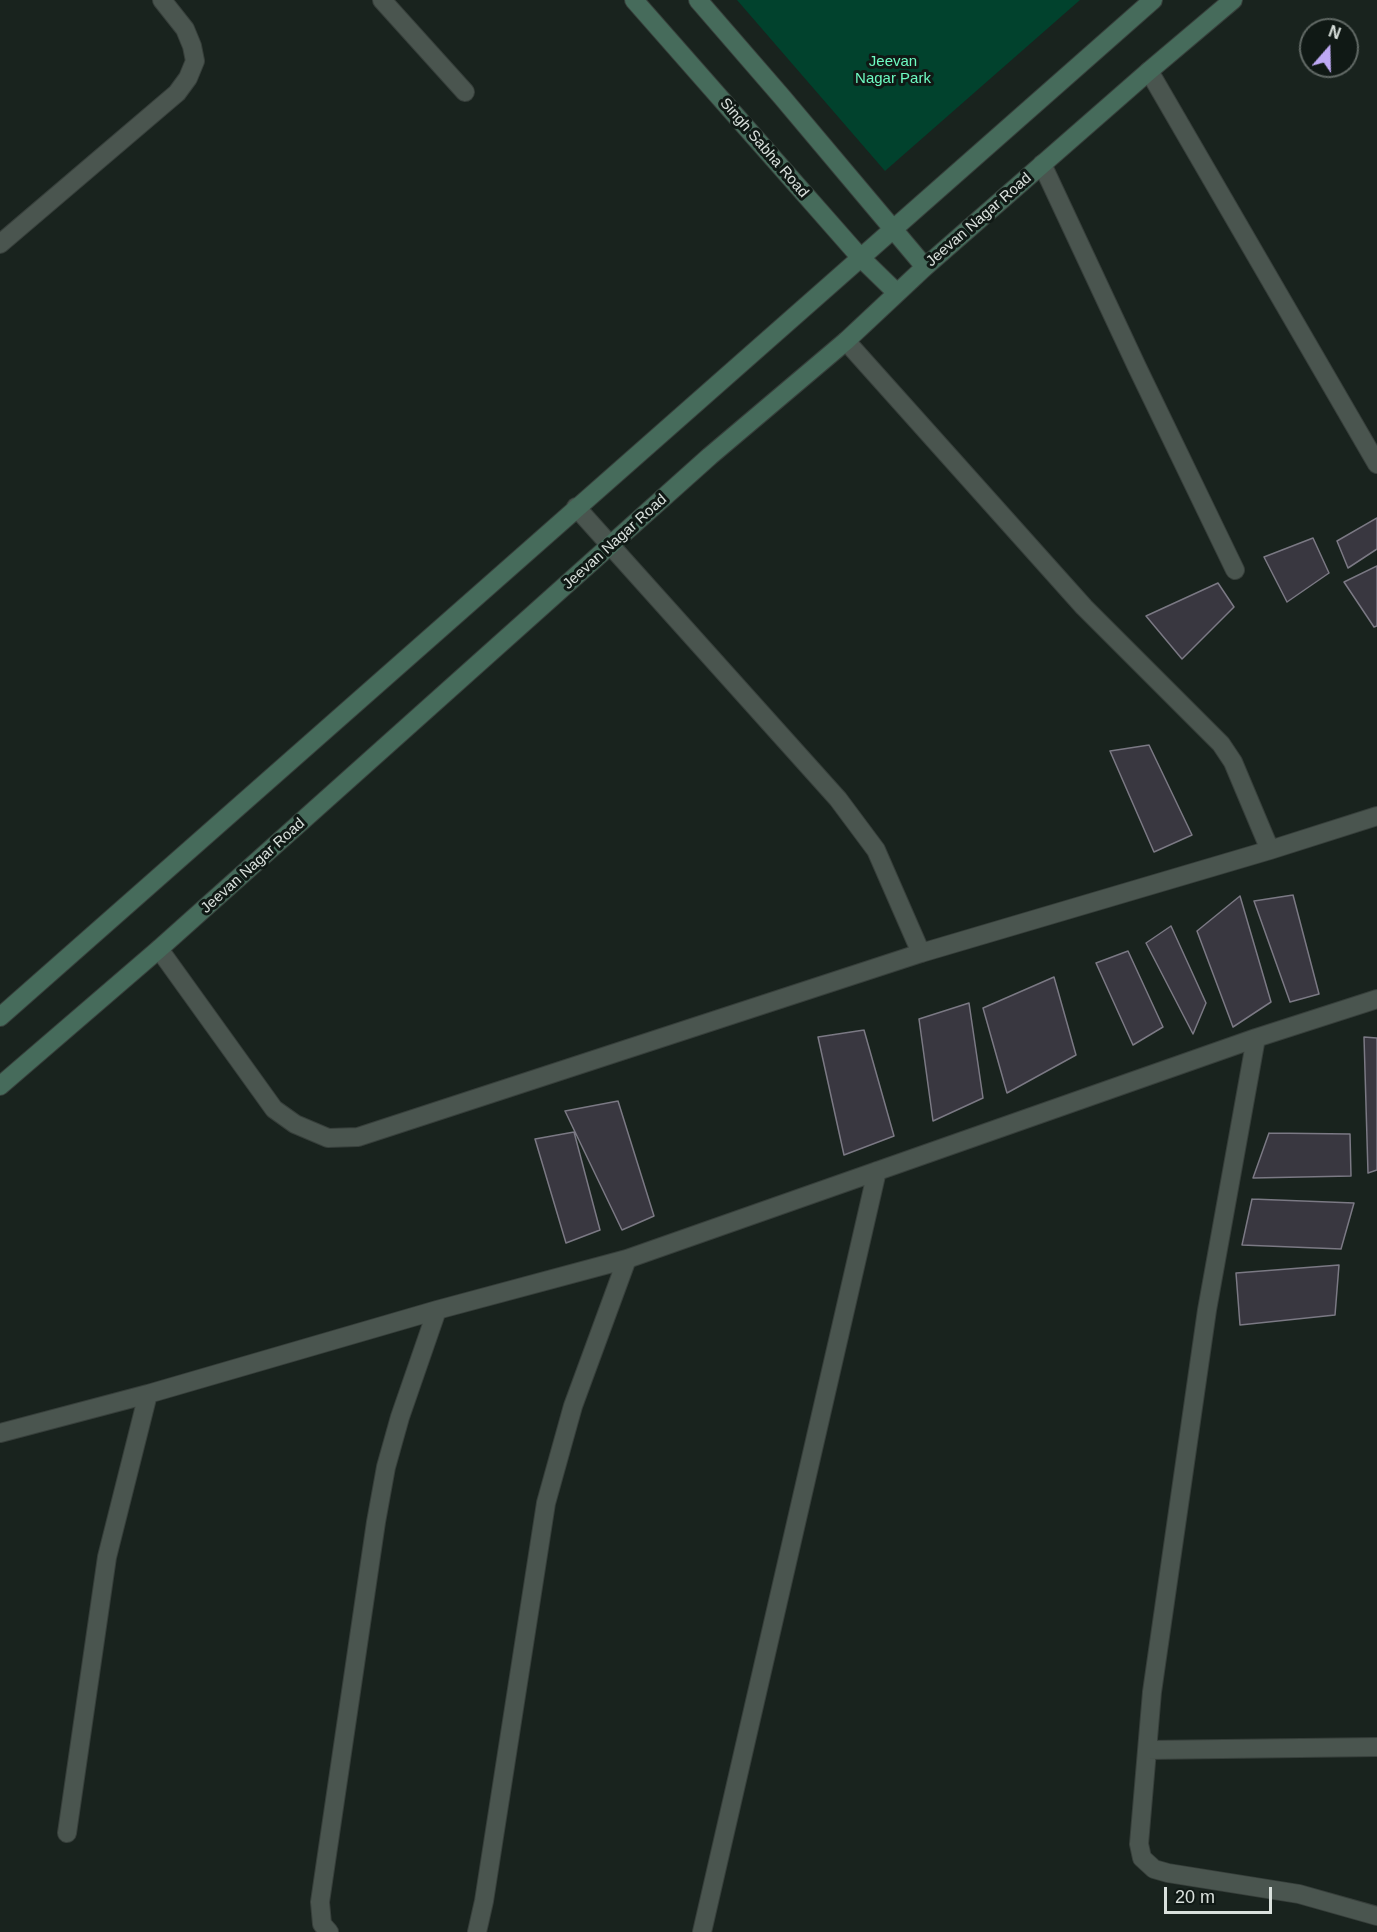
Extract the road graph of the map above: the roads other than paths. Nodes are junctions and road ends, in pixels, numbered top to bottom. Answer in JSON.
{"nodes":[{"id":1,"x":162,"y":0,"type":"edge"},
{"id":2,"x":382,"y":0,"type":"edge"},
{"id":3,"x":634,"y":0,"type":"edge"},
{"id":4,"x":698,"y":0,"type":"edge"},
{"id":5,"x":1153,"y":0,"type":"edge"},
{"id":6,"x":1233,"y":0,"type":"edge"},
{"id":7,"x":1149,"y":70,"type":"junction"},
{"id":8,"x":465,"y":92,"type":"dead end"},
{"id":9,"x":1042,"y":164,"type":"junction"},
{"id":10,"x":893,"y":228,"type":"junction"},
{"id":11,"x":0,"y":244,"type":"edge"},
{"id":12,"x":860,"y":257,"type":"junction"},
{"id":13,"x":925,"y":267,"type":"junction"},
{"id":14,"x":897,"y":293,"type":"junction"},
{"id":15,"x":846,"y":341,"type":"junction"},
{"id":16,"x":1377,"y":464,"type":"edge"},
{"id":17,"x":576,"y":507,"type":"junction"},
{"id":18,"x":611,"y":546,"type":"junction"},
{"id":19,"x":1235,"y":570,"type":"dead end"},
{"id":20,"x":1377,"y":816,"type":"edge"},
{"id":21,"x":1270,"y":850,"type":"junction"},
{"id":22,"x":159,"y":950,"type":"junction"},
{"id":23,"x":921,"y":953,"type":"junction"},
{"id":24,"x":1377,"y":999,"type":"edge"},
{"id":25,"x":0,"y":1017,"type":"edge"},
{"id":26,"x":1256,"y":1038,"type":"junction"},
{"id":27,"x":0,"y":1086,"type":"edge"},
{"id":28,"x":877,"y":1171,"type":"junction"},
{"id":29,"x":627,"y":1259,"type":"junction"},
{"id":30,"x":437,"y":1310,"type":"junction"},
{"id":31,"x":148,"y":1394,"type":"junction"},
{"id":32,"x":0,"y":1433,"type":"edge"},
{"id":33,"x":1377,"y":1747,"type":"edge"},
{"id":34,"x":1148,"y":1750,"type":"junction"},
{"id":35,"x":67,"y":1833,"type":"dead end"},
{"id":36,"x":1377,"y":1916,"type":"edge"},
{"id":37,"x":329,"y":1932,"type":"edge"},
{"id":38,"x":477,"y":1932,"type":"edge"},
{"id":39,"x":702,"y":1932,"type":"edge"}],
"edges":[{"from":1,"to":11,"type":"street"},
{"from":2,"to":8,"type":"street"},
{"from":3,"to":12,"type":"street","name":"Singh Sabha Road"},
{"from":4,"to":10,"type":"street"},
{"from":5,"to":10,"type":"street"},
{"from":6,"to":7,"type":"street","name":"Jeevan Nagar Road"},
{"from":7,"to":9,"type":"street","name":"Jeevan Nagar Road"},
{"from":7,"to":16,"type":"street"},
{"from":9,"to":13,"type":"street","name":"Jeevan Nagar Road"},
{"from":9,"to":19,"type":"street"},
{"from":10,"to":12,"type":"street"},
{"from":10,"to":13,"type":"street"},
{"from":12,"to":14,"type":"street","name":"Singh Sabha Road"},
{"from":12,"to":17,"type":"street"},
{"from":13,"to":14,"type":"street","name":"Jeevan Nagar Road"},
{"from":14,"to":15,"type":"street","name":"Jeevan Nagar Road"},
{"from":15,"to":18,"type":"street","name":"Jeevan Nagar Road"},
{"from":15,"to":21,"type":"street"},
{"from":17,"to":18,"type":"street"},
{"from":17,"to":25,"type":"street"},
{"from":18,"to":22,"type":"street","name":"Jeevan Nagar Road"},
{"from":18,"to":23,"type":"street"},
{"from":20,"to":21,"type":"street"},
{"from":21,"to":23,"type":"street"},
{"from":22,"to":23,"type":"street"},
{"from":22,"to":27,"type":"street","name":"Jeevan Nagar Road"},
{"from":24,"to":26,"type":"street"},
{"from":26,"to":28,"type":"street"},
{"from":26,"to":34,"type":"street"},
{"from":28,"to":29,"type":"street"},
{"from":28,"to":39,"type":"street"},
{"from":29,"to":30,"type":"street"},
{"from":29,"to":38,"type":"street"},
{"from":30,"to":31,"type":"street"},
{"from":30,"to":37,"type":"street"},
{"from":31,"to":32,"type":"street"},
{"from":31,"to":35,"type":"street"},
{"from":33,"to":34,"type":"street"},
{"from":34,"to":36,"type":"street"}]}
